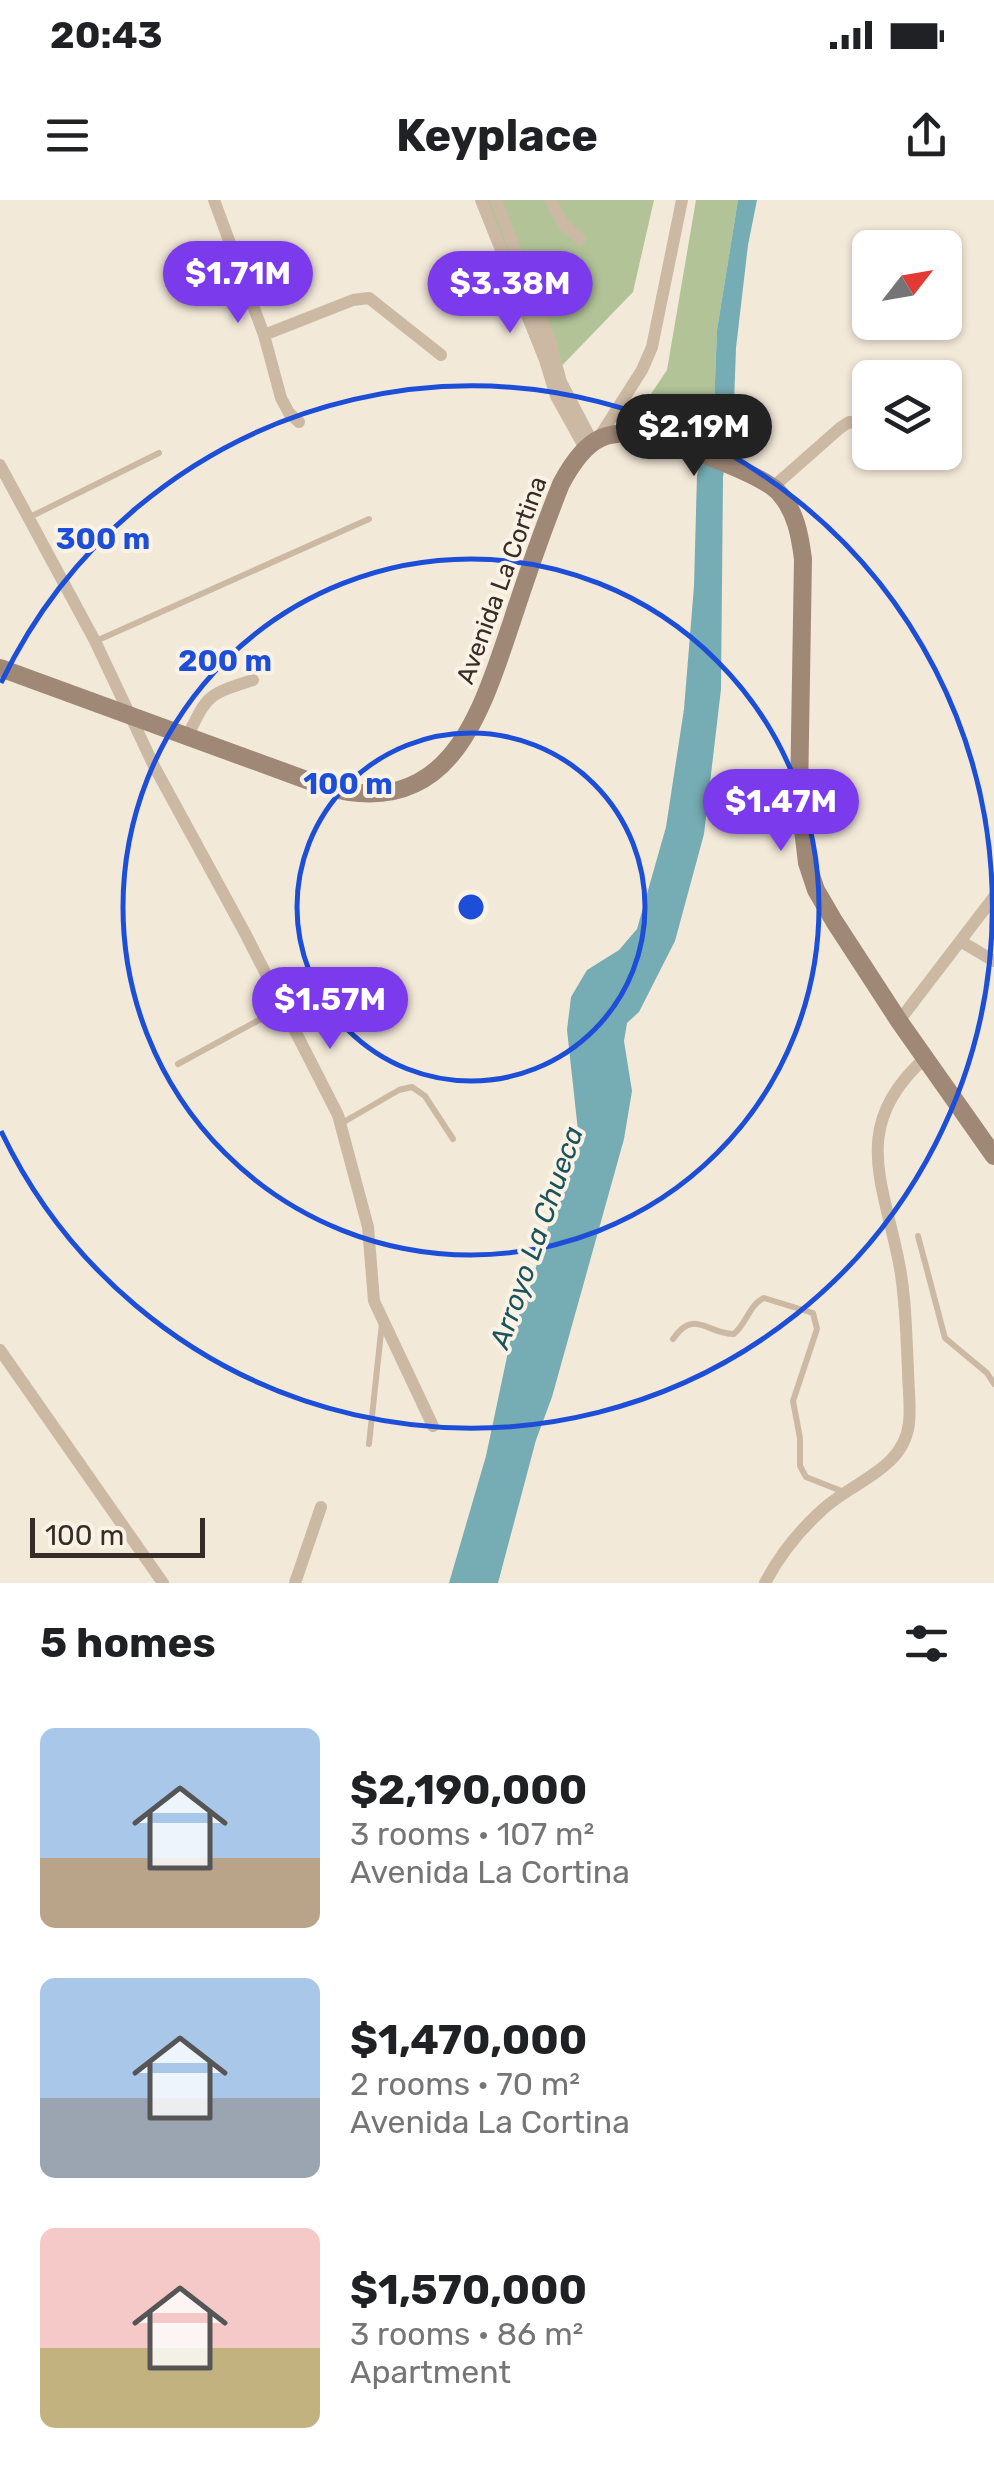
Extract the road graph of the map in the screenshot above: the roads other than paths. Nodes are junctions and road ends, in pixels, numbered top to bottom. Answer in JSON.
{"nodes":[{"id":1,"x":214,"y":200,"type":"edge"},
{"id":2,"x":480,"y":200,"type":"edge"},
{"id":3,"x":496,"y":200,"type":"edge"},
{"id":4,"x":551,"y":200,"type":"edge"},
{"id":5,"x":682,"y":200,"type":"edge"},
{"id":6,"x":580,"y":239,"type":"dead end"},
{"id":7,"x":264,"y":335,"type":"junction"},
{"id":8,"x":441,"y":355,"type":"dead end"},
{"id":9,"x":299,"y":422,"type":"dead end"},
{"id":10,"x":852,"y":422,"type":"edge"},
{"id":11,"x":592,"y":443,"type":"junction"},
{"id":12,"x":160,"y":453,"type":"dead end"},
{"id":13,"x":0,"y":465,"type":"edge"},
{"id":14,"x":774,"y":487,"type":"junction"},
{"id":15,"x":29,"y":518,"type":"junction"},
{"id":16,"x":369,"y":520,"type":"dead end"},
{"id":17,"x":95,"y":642,"type":"junction"},
{"id":18,"x":0,"y":668,"type":"edge"},
{"id":19,"x":252,"y":680,"type":"dead end"},
{"id":20,"x":131,"y":717,"type":"junction"},
{"id":21,"x":187,"y":737,"type":"junction"},
{"id":22,"x":994,"y":897,"type":"edge"},
{"id":23,"x":962,"y":942,"type":"junction"},
{"id":24,"x":994,"y":961,"type":"edge"},
{"id":25,"x":282,"y":1008,"type":"junction"},
{"id":26,"x":899,"y":1021,"type":"junction"},
{"id":27,"x":924,"y":1059,"type":"junction"},
{"id":28,"x":178,"y":1064,"type":"dead end"},
{"id":29,"x":341,"y":1124,"type":"junction"},
{"id":30,"x":453,"y":1139,"type":"dead end"},
{"id":31,"x":994,"y":1156,"type":"edge"},
{"id":32,"x":918,"y":1236,"type":"dead end"},
{"id":33,"x":382,"y":1322,"type":"junction"},
{"id":34,"x":673,"y":1339,"type":"dead end"},
{"id":35,"x":0,"y":1350,"type":"edge"},
{"id":36,"x":994,"y":1384,"type":"edge"},
{"id":37,"x":433,"y":1426,"type":"dead end"},
{"id":38,"x":369,"y":1444,"type":"dead end"},
{"id":39,"x":844,"y":1492,"type":"junction"},
{"id":40,"x":320,"y":1506,"type":"dead end"},
{"id":41,"x":163,"y":1583,"type":"edge"},
{"id":42,"x":295,"y":1583,"type":"edge"},
{"id":43,"x":765,"y":1583,"type":"edge"}],
"edges":[{"from":1,"to":7,"type":"street"},
{"from":2,"to":11,"type":"street"},
{"from":3,"to":11,"type":"street"},
{"from":4,"to":6,"type":"street"},
{"from":5,"to":11,"type":"street"},
{"from":7,"to":8,"type":"street"},
{"from":7,"to":9,"type":"street"},
{"from":10,"to":14,"type":"street"},
{"from":11,"to":14,"type":"main road"},
{"from":11,"to":21,"type":"main road","name":"Avenida La Cortina"},
{"from":12,"to":15,"type":"lane"},
{"from":13,"to":15,"type":"street"},
{"from":14,"to":26,"type":"main road"},
{"from":15,"to":17,"type":"street"},
{"from":16,"to":17,"type":"lane"},
{"from":17,"to":20,"type":"street"},
{"from":18,"to":20,"type":"main road","name":"Avenida La Cortina"},
{"from":19,"to":21,"type":"street"},
{"from":20,"to":21,"type":"main road","name":"Avenida La Cortina"},
{"from":20,"to":25,"type":"street"},
{"from":22,"to":23,"type":"street"},
{"from":23,"to":24,"type":"street"},
{"from":23,"to":26,"type":"street"},
{"from":25,"to":28,"type":"lane"},
{"from":25,"to":29,"type":"street"},
{"from":26,"to":27,"type":"main road"},
{"from":27,"to":31,"type":"main road"},
{"from":27,"to":39,"type":"street"},
{"from":29,"to":30,"type":"lane"},
{"from":29,"to":33,"type":"street"},
{"from":32,"to":36,"type":"lane"},
{"from":33,"to":37,"type":"street"},
{"from":33,"to":38,"type":"lane"},
{"from":34,"to":39,"type":"lane"},
{"from":35,"to":41,"type":"street"},
{"from":39,"to":43,"type":"street"},
{"from":40,"to":42,"type":"street"}]}
